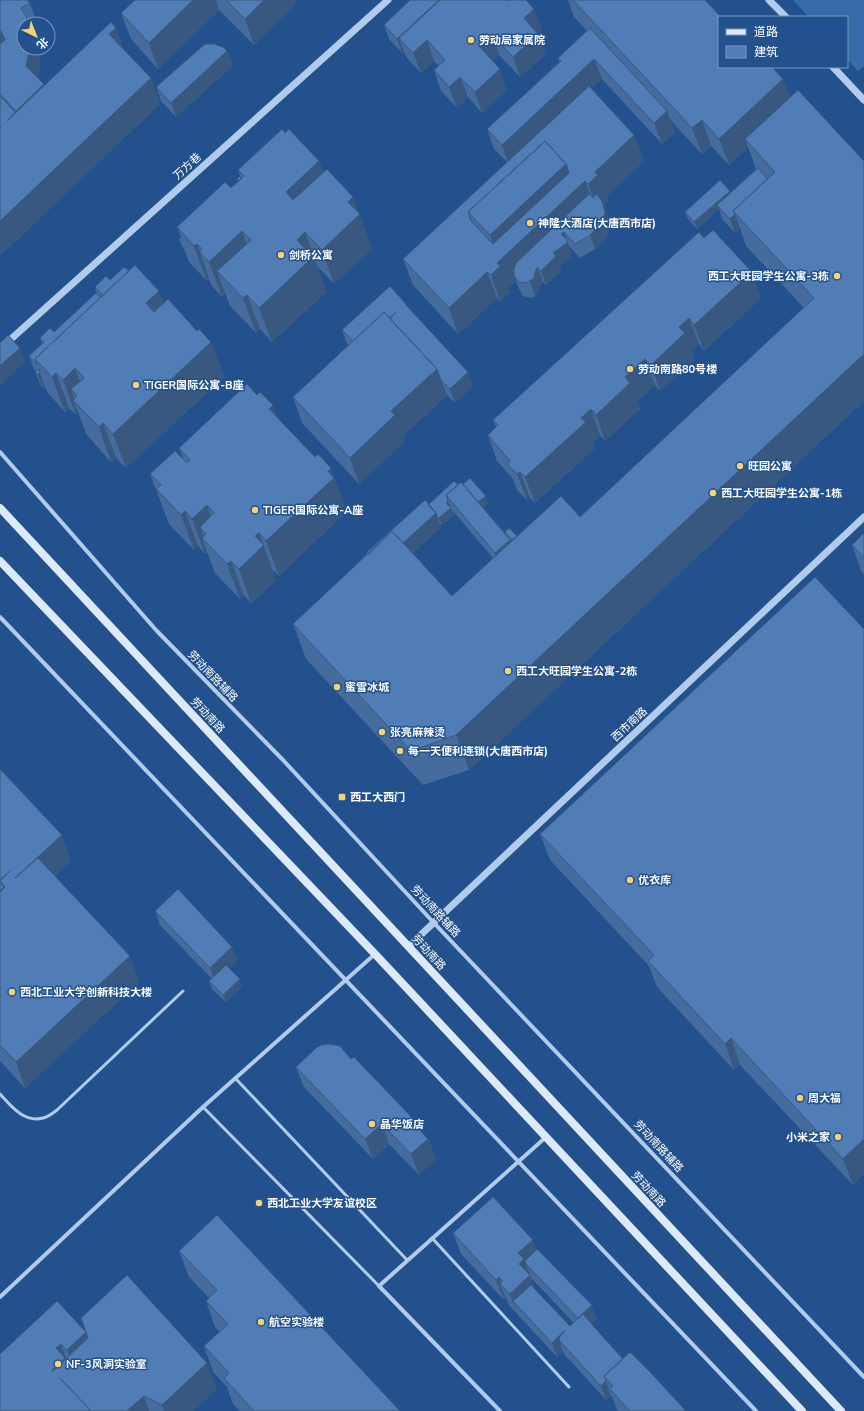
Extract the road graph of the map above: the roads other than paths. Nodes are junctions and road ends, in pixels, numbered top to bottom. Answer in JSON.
{"nodes":[{"id":1,"x":388,"y":0,"type":"edge"},
{"id":2,"x":770,"y":0,"type":"edge"},
{"id":3,"x":785,"y":16,"type":"edge"},
{"id":4,"x":834,"y":68,"type":"edge"},
{"id":5,"x":864,"y":100,"type":"edge"},
{"id":6,"x":0,"y":349,"type":"edge"},
{"id":7,"x":0,"y":452,"type":"edge"},
{"id":8,"x":0,"y":508,"type":"edge"},
{"id":9,"x":864,"y":517,"type":"edge"},
{"id":10,"x":0,"y":561,"type":"edge"},
{"id":11,"x":0,"y":616,"type":"edge"},
{"id":12,"x":434,"y":923,"type":"junction"},
{"id":13,"x":409,"y":946,"type":"junction"},
{"id":14,"x":375,"y":954,"type":"junction"},
{"id":15,"x":346,"y":980,"type":"junction"},
{"id":16,"x":183,"y":991,"type":"dead end"},
{"id":17,"x":236,"y":1079,"type":"junction"},
{"id":18,"x":0,"y":1094,"type":"edge"},
{"id":19,"x":204,"y":1107,"type":"junction"},
{"id":20,"x":547,"y":1136,"type":"junction"},
{"id":21,"x":519,"y":1161,"type":"junction"},
{"id":22,"x":432,"y":1238,"type":"junction"},
{"id":23,"x":407,"y":1260,"type":"junction"},
{"id":24,"x":379,"y":1286,"type":"junction"},
{"id":25,"x":0,"y":1296,"type":"edge"},
{"id":26,"x":864,"y":1377,"type":"edge"},
{"id":27,"x":569,"y":1387,"type":"dead end"},
{"id":28,"x":500,"y":1411,"type":"edge"},
{"id":29,"x":756,"y":1411,"type":"edge"},
{"id":30,"x":802,"y":1411,"type":"edge"},
{"id":31,"x":841,"y":1411,"type":"edge"}],
"edges":[{"from":1,"to":6,"type":"street","name":"万方巷"},
{"from":2,"to":3,"type":"street"},
{"from":4,"to":5,"type":"street"},
{"from":7,"to":12,"type":"street","name":"劳动南路辅路"},
{"from":8,"to":13,"type":"main road","name":"劳动南路"},
{"from":9,"to":12,"type":"street","name":"西市南路"},
{"from":10,"to":14,"type":"main road"},
{"from":11,"to":15,"type":"street"},
{"from":12,"to":13,"type":"street","name":"西市南路"},
{"from":12,"to":26,"type":"street","name":"劳动南路辅路"},
{"from":13,"to":31,"type":"main road","name":"劳动南路"},
{"from":14,"to":15,"type":"street"},
{"from":14,"to":20,"type":"main road"},
{"from":15,"to":17,"type":"street"},
{"from":15,"to":21,"type":"street"},
{"from":16,"to":18,"type":"lane"},
{"from":17,"to":19,"type":"street"},
{"from":17,"to":23,"type":"lane"},
{"from":19,"to":24,"type":"lane"},
{"from":19,"to":25,"type":"street"},
{"from":20,"to":21,"type":"street"},
{"from":20,"to":30,"type":"main road"},
{"from":21,"to":22,"type":"street"},
{"from":21,"to":29,"type":"street"},
{"from":22,"to":23,"type":"street"},
{"from":22,"to":27,"type":"lane"},
{"from":23,"to":24,"type":"street"},
{"from":24,"to":28,"type":"street"}]}
